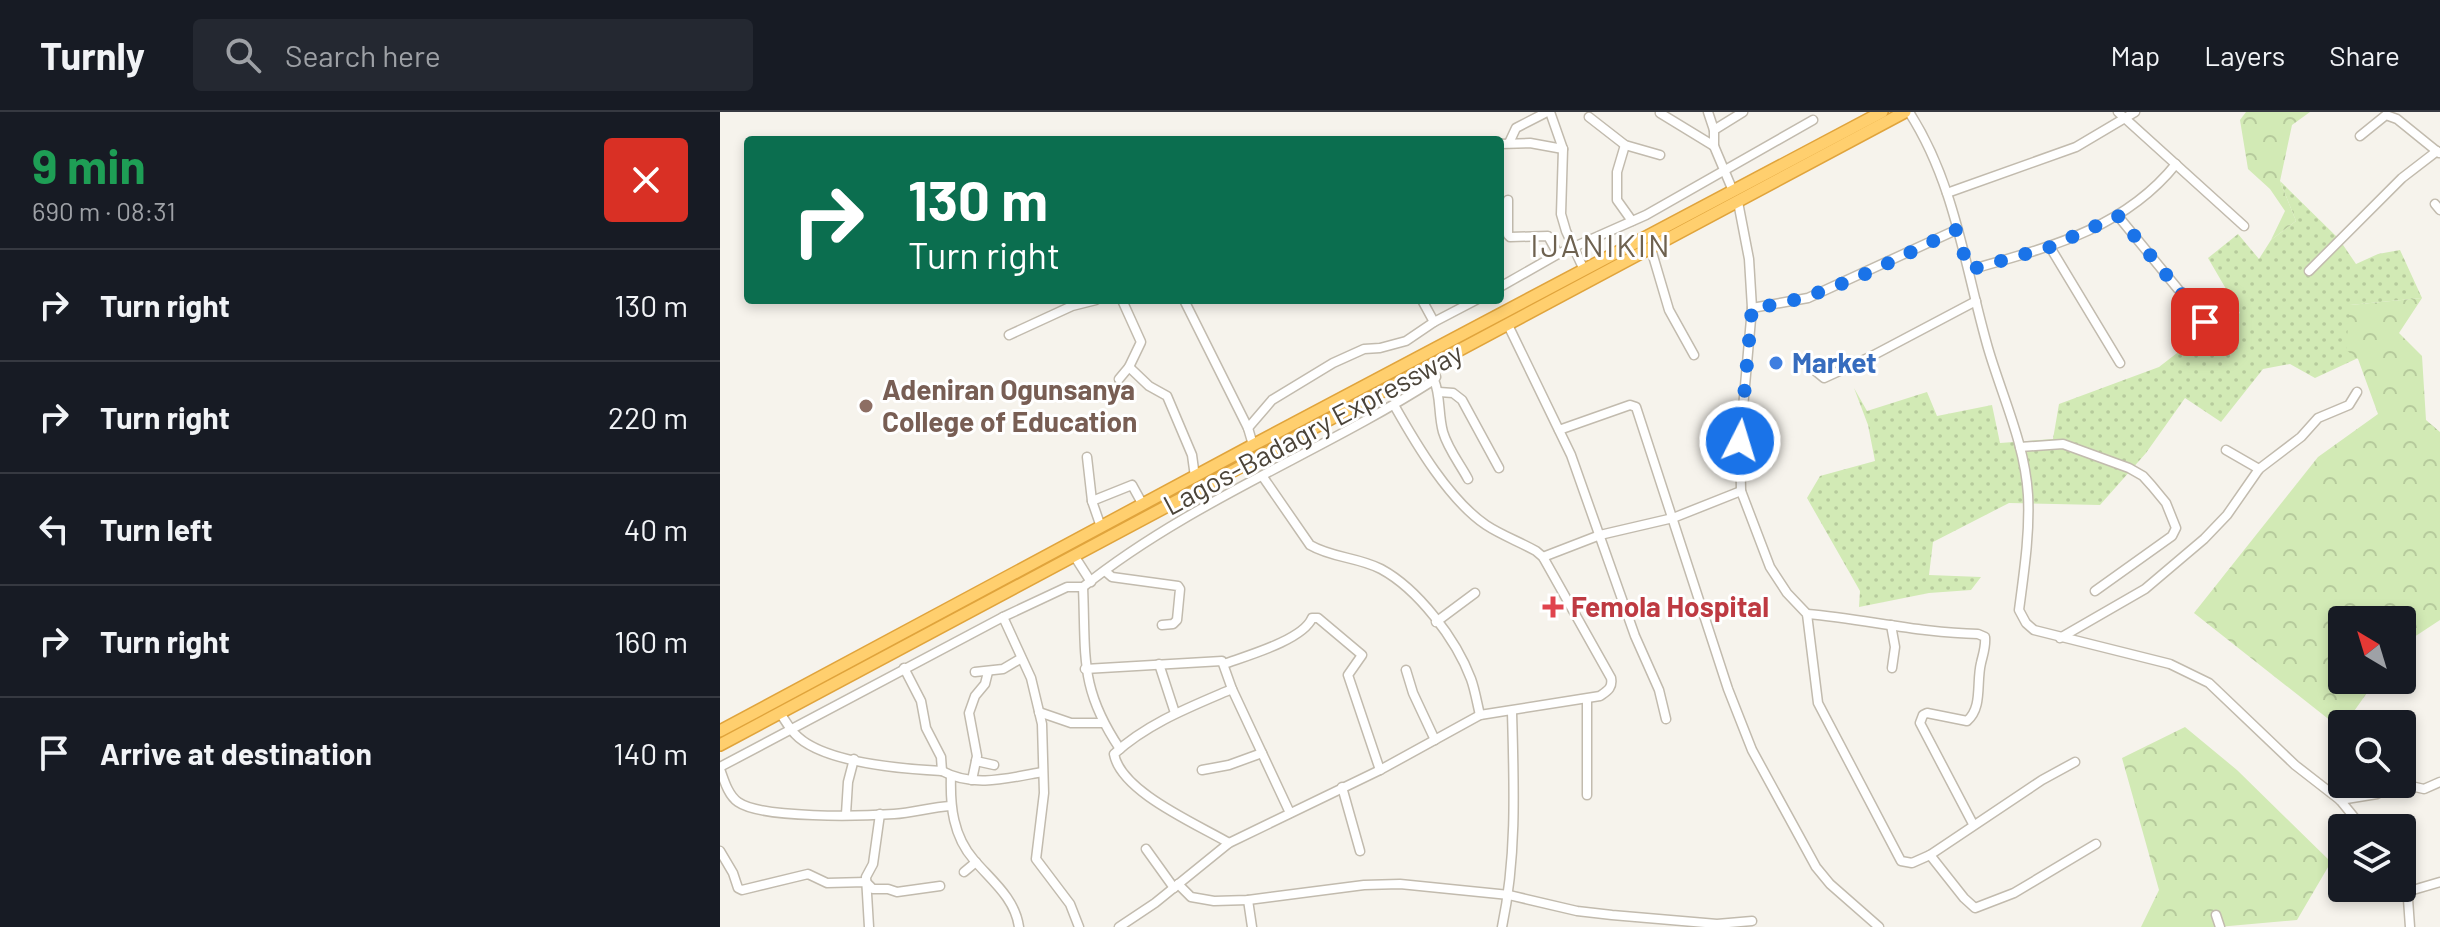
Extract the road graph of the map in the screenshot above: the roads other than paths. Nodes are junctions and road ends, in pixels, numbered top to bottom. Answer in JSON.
{"nodes":[{"id":1,"x":1549,"y":112,"type":"edge"},
{"id":2,"x":1708,"y":112,"type":"edge"},
{"id":3,"x":1743,"y":112,"type":"edge"},
{"id":4,"x":1882,"y":112,"type":"edge"},
{"id":5,"x":1907,"y":112,"type":"edge"},
{"id":6,"x":2135,"y":112,"type":"edge"},
{"id":7,"x":1660,"y":113,"type":"edge"},
{"id":8,"x":2121,"y":115,"type":"edge"},
{"id":9,"x":1589,"y":117,"type":"dead end"},
{"id":10,"x":1813,"y":120,"type":"dead end"},
{"id":11,"x":1714,"y":130,"type":"junction"},
{"id":12,"x":2360,"y":136,"type":"dead end"},
{"id":13,"x":1504,"y":143,"type":"edge"},
{"id":14,"x":1625,"y":145,"type":"junction"},
{"id":15,"x":1714,"y":146,"type":"junction"},
{"id":16,"x":1563,"y":149,"type":"junction"},
{"id":17,"x":2439,"y":152,"type":"edge"},
{"id":18,"x":1660,"y":155,"type":"dead end"},
{"id":19,"x":2176,"y":164,"type":"junction"},
{"id":20,"x":1726,"y":170,"type":"junction"},
{"id":21,"x":1947,"y":193,"type":"junction"},
{"id":22,"x":1735,"y":196,"type":"junction"},
{"id":23,"x":1508,"y":200,"type":"dead end"},
{"id":24,"x":2118,"y":216,"type":"junction"},
{"id":25,"x":1632,"y":221,"type":"junction"},
{"id":26,"x":2244,"y":226,"type":"dead end"},
{"id":27,"x":1956,"y":230,"type":"junction"},
{"id":28,"x":1575,"y":247,"type":"junction"},
{"id":29,"x":2050,"y":247,"type":"junction"},
{"id":30,"x":1651,"y":249,"type":"junction"},
{"id":31,"x":1558,"y":254,"type":"junction"},
{"id":32,"x":1584,"y":270,"type":"junction"},
{"id":33,"x":1969,"y":270,"type":"junction"},
{"id":34,"x":2309,"y":271,"type":"dead end"},
{"id":35,"x":1504,"y":285,"type":"edge"},
{"id":36,"x":1976,"y":301,"type":"junction"},
{"id":37,"x":1080,"y":304,"type":"edge"},
{"id":38,"x":1124,"y":304,"type":"edge"},
{"id":39,"x":1186,"y":304,"type":"edge"},
{"id":40,"x":1424,"y":304,"type":"edge"},
{"id":41,"x":1468,"y":304,"type":"edge"},
{"id":42,"x":1752,"y":308,"type":"junction"},
{"id":43,"x":1434,"y":322,"type":"junction"},
{"id":44,"x":2205,"y":322,"type":"dead end"},
{"id":45,"x":1508,"y":325,"type":"junction"},
{"id":46,"x":1009,"y":335,"type":"dead end"},
{"id":47,"x":1406,"y":341,"type":"junction"},
{"id":48,"x":1694,"y":355,"type":"dead end"},
{"id":49,"x":1416,"y":361,"type":"junction"},
{"id":50,"x":2120,"y":363,"type":"dead end"},
{"id":51,"x":1129,"y":367,"type":"junction"},
{"id":52,"x":1431,"y":367,"type":"junction"},
{"id":53,"x":1813,"y":369,"type":"dead end"},
{"id":54,"x":1119,"y":379,"type":"dead end"},
{"id":55,"x":1434,"y":380,"type":"junction"},
{"id":56,"x":1439,"y":392,"type":"junction"},
{"id":57,"x":2357,"y":392,"type":"dead end"},
{"id":58,"x":1394,"y":405,"type":"junction"},
{"id":59,"x":1248,"y":428,"type":"junction"},
{"id":60,"x":1559,"y":430,"type":"junction"},
{"id":61,"x":1253,"y":445,"type":"junction"},
{"id":62,"x":2020,"y":447,"type":"junction"},
{"id":63,"x":2226,"y":450,"type":"dead end"},
{"id":64,"x":1087,"y":457,"type":"dead end"},
{"id":65,"x":1499,"y":468,"type":"dead end"},
{"id":66,"x":2259,"y":469,"type":"junction"},
{"id":67,"x":1195,"y":477,"type":"junction"},
{"id":68,"x":1263,"y":477,"type":"junction"},
{"id":69,"x":1468,"y":479,"type":"dead end"},
{"id":70,"x":1741,"y":491,"type":"junction"},
{"id":71,"x":1092,"y":501,"type":"junction"},
{"id":72,"x":1143,"y":505,"type":"junction"},
{"id":73,"x":1673,"y":518,"type":"junction"},
{"id":74,"x":1101,"y":527,"type":"junction"},
{"id":75,"x":1600,"y":535,"type":"junction"},
{"id":76,"x":1075,"y":557,"type":"junction"},
{"id":77,"x":1543,"y":557,"type":"junction"},
{"id":78,"x":1105,"y":571,"type":"junction"},
{"id":79,"x":1087,"y":584,"type":"junction"},
{"id":80,"x":1022,"y":585,"type":"junction"},
{"id":81,"x":2095,"y":591,"type":"dead end"},
{"id":82,"x":1475,"y":593,"type":"dead end"},
{"id":83,"x":1032,"y":603,"type":"junction"},
{"id":84,"x":1807,"y":614,"type":"junction"},
{"id":85,"x":1003,"y":617,"type":"junction"},
{"id":86,"x":1436,"y":622,"type":"junction"},
{"id":87,"x":1162,"y":625,"type":"dead end"},
{"id":88,"x":1891,"y":625,"type":"junction"},
{"id":89,"x":2059,"y":638,"type":"junction"},
{"id":90,"x":1020,"y":659,"type":"junction"},
{"id":91,"x":1159,"y":664,"type":"junction"},
{"id":92,"x":1224,"y":664,"type":"junction"},
{"id":93,"x":904,"y":668,"type":"junction"},
{"id":94,"x":1892,"y":668,"type":"dead end"},
{"id":95,"x":1085,"y":669,"type":"junction"},
{"id":96,"x":1406,"y":670,"type":"dead end"},
{"id":97,"x":975,"y":672,"type":"dead end"},
{"id":98,"x":988,"y":672,"type":"junction"},
{"id":99,"x":1232,"y":689,"type":"junction"},
{"id":100,"x":1587,"y":699,"type":"junction"},
{"id":101,"x":1039,"y":712,"type":"junction"},
{"id":102,"x":1512,"y":712,"type":"junction"},
{"id":103,"x":780,"y":713,"type":"junction"},
{"id":104,"x":1175,"y":713,"type":"junction"},
{"id":105,"x":1480,"y":715,"type":"junction"},
{"id":106,"x":1666,"y":719,"type":"dead end"},
{"id":107,"x":1102,"y":723,"type":"junction"},
{"id":108,"x":790,"y":728,"type":"junction"},
{"id":109,"x":720,"y":731,"type":"edge"},
{"id":110,"x":1435,"y":740,"type":"junction"},
{"id":111,"x":720,"y":745,"type":"edge"},
{"id":112,"x":1120,"y":749,"type":"junction"},
{"id":113,"x":1262,"y":753,"type":"junction"},
{"id":114,"x":854,"y":759,"type":"junction"},
{"id":115,"x":976,"y":761,"type":"junction"},
{"id":116,"x":2075,"y":762,"type":"dead end"},
{"id":117,"x":994,"y":765,"type":"dead end"},
{"id":118,"x":720,"y":768,"type":"edge"},
{"id":119,"x":1202,"y":770,"type":"dead end"},
{"id":120,"x":1380,"y":770,"type":"junction"},
{"id":121,"x":942,"y":771,"type":"junction"},
{"id":122,"x":1042,"y":772,"type":"junction"},
{"id":123,"x":951,"y":776,"type":"junction"},
{"id":124,"x":972,"y":780,"type":"junction"},
{"id":125,"x":2440,"y":782,"type":"edge"},
{"id":126,"x":1342,"y":787,"type":"junction"},
{"id":127,"x":2416,"y":787,"type":"edge"},
{"id":128,"x":1587,"y":795,"type":"dead end"},
{"id":129,"x":2352,"y":798,"type":"edge"},
{"id":130,"x":2340,"y":800,"type":"junction"},
{"id":131,"x":950,"y":806,"type":"junction"},
{"id":132,"x":1290,"y":813,"type":"junction"},
{"id":133,"x":846,"y":814,"type":"junction"},
{"id":134,"x":880,"y":814,"type":"junction"},
{"id":135,"x":2352,"y":814,"type":"edge"},
{"id":136,"x":1973,"y":824,"type":"junction"},
{"id":137,"x":1229,"y":843,"type":"junction"},
{"id":138,"x":2096,"y":844,"type":"dead end"},
{"id":139,"x":1146,"y":849,"type":"dead end"},
{"id":140,"x":720,"y":851,"type":"edge"},
{"id":141,"x":1360,"y":851,"type":"dead end"},
{"id":142,"x":1930,"y":855,"type":"junction"},
{"id":143,"x":976,"y":862,"type":"junction"},
{"id":144,"x":964,"y":872,"type":"dead end"},
{"id":145,"x":866,"y":882,"type":"junction"},
{"id":146,"x":2440,"y":882,"type":"edge"},
{"id":147,"x":940,"y":886,"type":"dead end"},
{"id":148,"x":1176,"y":886,"type":"junction"},
{"id":149,"x":2416,"y":886,"type":"edge"},
{"id":150,"x":1509,"y":895,"type":"junction"},
{"id":151,"x":1248,"y":900,"type":"junction"},
{"id":152,"x":2406,"y":902,"type":"edge"},
{"id":153,"x":2216,"y":915,"type":"dead end"},
{"id":154,"x":1752,"y":921,"type":"dead end"},
{"id":155,"x":1633,"y":922,"type":"edge"},
{"id":156,"x":1690,"y":924,"type":"edge"},
{"id":157,"x":869,"y":927,"type":"edge"},
{"id":158,"x":1019,"y":927,"type":"edge"},
{"id":159,"x":1079,"y":927,"type":"edge"},
{"id":160,"x":1119,"y":927,"type":"edge"},
{"id":161,"x":1252,"y":927,"type":"edge"},
{"id":162,"x":1502,"y":927,"type":"edge"},
{"id":163,"x":1879,"y":927,"type":"edge"},
{"id":164,"x":2220,"y":927,"type":"edge"},
{"id":165,"x":2410,"y":927,"type":"edge"}],
"edges":[{"from":1,"to":13,"type":"street"},
{"from":1,"to":16,"type":"street"},
{"from":2,"to":11,"type":"street"},
{"from":3,"to":11,"type":"street"},
{"from":4,"to":22,"type":"highway","name":"Lagos-Badagry Expressway"},
{"from":5,"to":21,"type":"street"},
{"from":5,"to":22,"type":"highway","name":"Lagos-Badagry Expressway"},
{"from":6,"to":8,"type":"street"},
{"from":7,"to":15,"type":"street"},
{"from":8,"to":19,"type":"street"},
{"from":8,"to":21,"type":"street"},
{"from":9,"to":14,"type":"street"},
{"from":10,"to":20,"type":"street"},
{"from":11,"to":15,"type":"street"},
{"from":12,"to":17,"type":"street"},
{"from":13,"to":16,"type":"street"},
{"from":14,"to":18,"type":"street"},
{"from":14,"to":25,"type":"street"},
{"from":15,"to":20,"type":"street"},
{"from":16,"to":28,"type":"street"},
{"from":17,"to":34,"type":"street"},
{"from":19,"to":24,"type":"street"},
{"from":19,"to":26,"type":"street"},
{"from":20,"to":22,"type":"street"},
{"from":20,"to":25,"type":"street"},
{"from":21,"to":27,"type":"street"},
{"from":22,"to":30,"type":"highway","name":"Lagos-Badagry Expressway"},
{"from":22,"to":32,"type":"highway","name":"Lagos-Badagry Expressway"},
{"from":22,"to":42,"type":"street"},
{"from":23,"to":31,"type":"street"},
{"from":24,"to":29,"type":"street"},
{"from":24,"to":44,"type":"street"},
{"from":25,"to":28,"type":"street"},
{"from":27,"to":33,"type":"street"},
{"from":27,"to":42,"type":"street"},
{"from":28,"to":31,"type":"street"},
{"from":28,"to":32,"type":"street"},
{"from":29,"to":33,"type":"street"},
{"from":29,"to":50,"type":"street"},
{"from":30,"to":45,"type":"highway","name":"Lagos-Badagry Expressway"},
{"from":30,"to":48,"type":"street"},
{"from":31,"to":35,"type":"street"},
{"from":32,"to":49,"type":"highway","name":"Lagos-Badagry Expressway"},
{"from":33,"to":36,"type":"street"},
{"from":36,"to":53,"type":"street"},
{"from":36,"to":62,"type":"street"},
{"from":37,"to":46,"type":"street"},
{"from":38,"to":51,"type":"street"},
{"from":39,"to":59,"type":"street"},
{"from":40,"to":43,"type":"street"},
{"from":41,"to":43,"type":"street"},
{"from":42,"to":70,"type":"street"},
{"from":43,"to":47,"type":"street"},
{"from":45,"to":52,"type":"highway","name":"Lagos-Badagry Expressway"},
{"from":45,"to":60,"type":"street"},
{"from":47,"to":49,"type":"street"},
{"from":47,"to":59,"type":"street"},
{"from":49,"to":61,"type":"highway","name":"Lagos-Badagry Expressway"},
{"from":51,"to":54,"type":"street"},
{"from":51,"to":67,"type":"street"},
{"from":52,"to":55,"type":"street"},
{"from":52,"to":76,"type":"highway","name":"Lagos-Badagry Expressway"},
{"from":55,"to":56,"type":"street"},
{"from":55,"to":58,"type":"street"},
{"from":56,"to":65,"type":"street"},
{"from":56,"to":69,"type":"street"},
{"from":57,"to":66,"type":"street"},
{"from":58,"to":68,"type":"street"},
{"from":58,"to":77,"type":"street"},
{"from":59,"to":61,"type":"street"},
{"from":60,"to":73,"type":"street"},
{"from":60,"to":75,"type":"street"},
{"from":61,"to":67,"type":"highway","name":"Lagos-Badagry Expressway"},
{"from":62,"to":81,"type":"street"},
{"from":62,"to":89,"type":"street"},
{"from":63,"to":66,"type":"street"},
{"from":64,"to":71,"type":"street"},
{"from":66,"to":89,"type":"street"},
{"from":67,"to":72,"type":"highway","name":"Lagos-Badagry Expressway"},
{"from":68,"to":78,"type":"street"},
{"from":68,"to":86,"type":"street"},
{"from":70,"to":73,"type":"street"},
{"from":70,"to":84,"type":"street"},
{"from":71,"to":72,"type":"street"},
{"from":71,"to":74,"type":"street"},
{"from":72,"to":74,"type":"highway","name":"Lagos-Badagry Expressway"},
{"from":73,"to":75,"type":"street"},
{"from":73,"to":163,"type":"street"},
{"from":74,"to":109,"type":"highway","name":"Lagos-Badagry Expressway"},
{"from":75,"to":77,"type":"street"},
{"from":75,"to":106,"type":"street"},
{"from":76,"to":79,"type":"street"},
{"from":76,"to":80,"type":"highway","name":"Lagos-Badagry Expressway"},
{"from":77,"to":100,"type":"street"},
{"from":78,"to":79,"type":"street"},
{"from":78,"to":87,"type":"street"},
{"from":79,"to":83,"type":"street"},
{"from":79,"to":95,"type":"street"},
{"from":80,"to":83,"type":"street"},
{"from":80,"to":103,"type":"highway","name":"Lagos-Badagry Expressway"},
{"from":82,"to":86,"type":"street"},
{"from":83,"to":85,"type":"street"},
{"from":84,"to":88,"type":"street"},
{"from":84,"to":142,"type":"street"},
{"from":85,"to":90,"type":"street"},
{"from":85,"to":93,"type":"street"},
{"from":86,"to":105,"type":"street"},
{"from":88,"to":94,"type":"street"},
{"from":88,"to":136,"type":"street"},
{"from":89,"to":130,"type":"street"},
{"from":90,"to":98,"type":"street"},
{"from":90,"to":101,"type":"street"},
{"from":91,"to":92,"type":"street"},
{"from":91,"to":95,"type":"street"},
{"from":91,"to":104,"type":"street"},
{"from":92,"to":99,"type":"street"},
{"from":92,"to":120,"type":"street"},
{"from":93,"to":108,"type":"street"},
{"from":93,"to":121,"type":"street"},
{"from":95,"to":107,"type":"street"},
{"from":96,"to":110,"type":"street"},
{"from":97,"to":98,"type":"street"},
{"from":98,"to":115,"type":"street"},
{"from":99,"to":104,"type":"street"},
{"from":99,"to":113,"type":"street"},
{"from":100,"to":102,"type":"street"},
{"from":100,"to":128,"type":"street"},
{"from":101,"to":107,"type":"street"},
{"from":101,"to":122,"type":"street"},
{"from":102,"to":105,"type":"street"},
{"from":102,"to":150,"type":"street"},
{"from":103,"to":108,"type":"street"},
{"from":103,"to":111,"type":"highway","name":"Lagos-Badagry Expressway"},
{"from":104,"to":112,"type":"street"},
{"from":105,"to":110,"type":"street"},
{"from":107,"to":112,"type":"street"},
{"from":108,"to":114,"type":"street"},
{"from":108,"to":118,"type":"street"},
{"from":110,"to":120,"type":"street"},
{"from":112,"to":137,"type":"street"},
{"from":113,"to":119,"type":"street"},
{"from":113,"to":132,"type":"street"},
{"from":114,"to":121,"type":"street"},
{"from":114,"to":133,"type":"street"},
{"from":115,"to":117,"type":"street"},
{"from":115,"to":124,"type":"street"},
{"from":116,"to":136,"type":"street"},
{"from":118,"to":133,"type":"street"},
{"from":120,"to":126,"type":"street"},
{"from":121,"to":123,"type":"street"},
{"from":122,"to":124,"type":"street"},
{"from":122,"to":159,"type":"street"},
{"from":123,"to":124,"type":"street"},
{"from":123,"to":131,"type":"street"},
{"from":125,"to":127,"type":"street"},
{"from":126,"to":132,"type":"street"},
{"from":126,"to":141,"type":"street"},
{"from":129,"to":130,"type":"street"},
{"from":130,"to":135,"type":"street"},
{"from":131,"to":134,"type":"street"},
{"from":131,"to":143,"type":"street"},
{"from":132,"to":137,"type":"street"},
{"from":133,"to":134,"type":"street"},
{"from":134,"to":145,"type":"street"},
{"from":136,"to":142,"type":"street"},
{"from":137,"to":148,"type":"street"},
{"from":138,"to":142,"type":"street"},
{"from":139,"to":148,"type":"street"},
{"from":140,"to":145,"type":"street"},
{"from":143,"to":144,"type":"street"},
{"from":143,"to":158,"type":"street"},
{"from":145,"to":147,"type":"street"},
{"from":145,"to":157,"type":"street"},
{"from":146,"to":149,"type":"street"},
{"from":148,"to":151,"type":"street"},
{"from":148,"to":160,"type":"street"},
{"from":150,"to":151,"type":"street"},
{"from":150,"to":155,"type":"street"},
{"from":150,"to":162,"type":"street"},
{"from":151,"to":161,"type":"street"},
{"from":152,"to":165,"type":"street"},
{"from":153,"to":164,"type":"street"},
{"from":154,"to":156,"type":"street"},
{"from":155,"to":156,"type":"street"}]}
